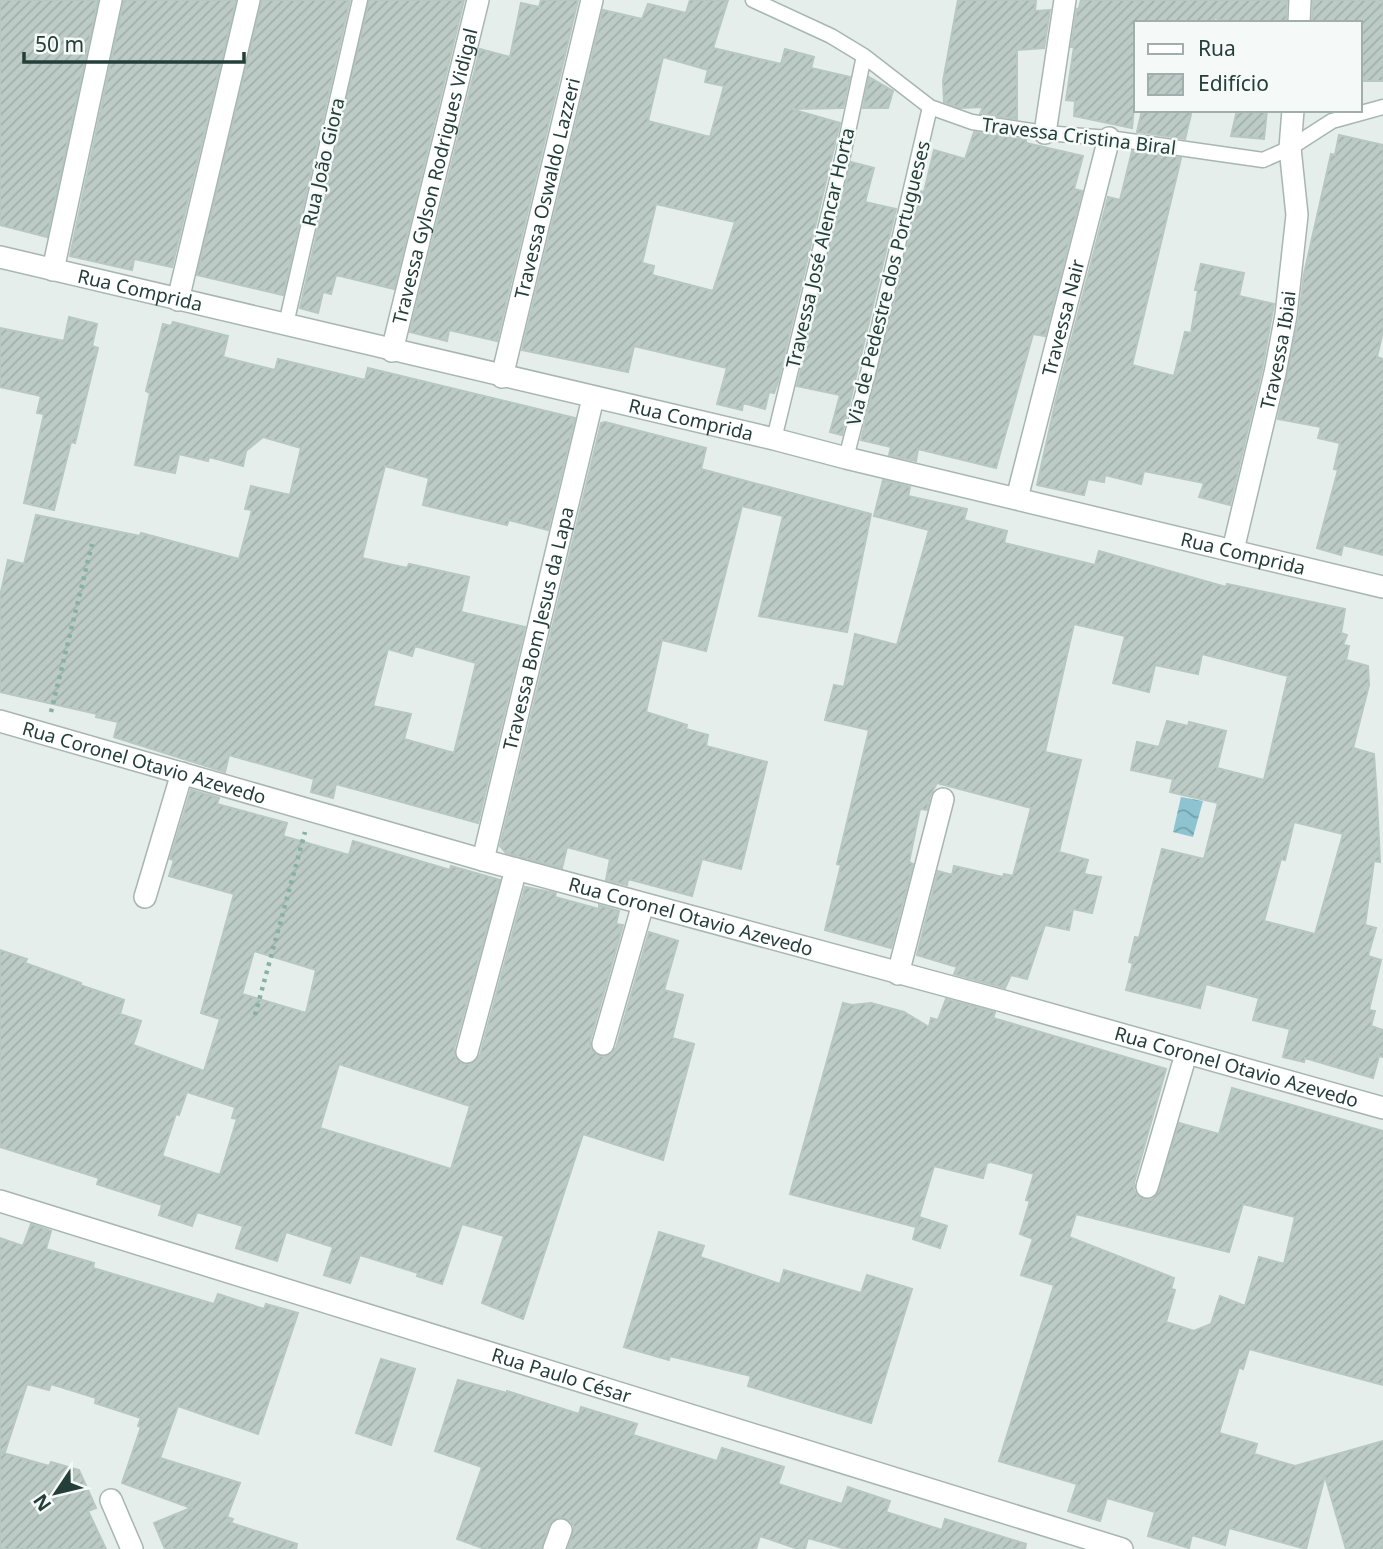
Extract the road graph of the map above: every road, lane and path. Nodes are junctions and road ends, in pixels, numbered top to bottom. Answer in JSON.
{"nodes":[{"id":1,"x":111,"y":0,"type":"edge"},
{"id":2,"x":249,"y":0,"type":"edge"},
{"id":3,"x":360,"y":0,"type":"edge"},
{"id":4,"x":478,"y":0,"type":"edge"},
{"id":5,"x":592,"y":0,"type":"edge"},
{"id":6,"x":753,"y":0,"type":"edge"},
{"id":7,"x":1065,"y":0,"type":"edge"},
{"id":8,"x":1300,"y":0,"type":"edge"},
{"id":9,"x":1298,"y":21,"type":"edge"},
{"id":10,"x":863,"y":56,"type":"junction"},
{"id":11,"x":930,"y":107,"type":"junction"},
{"id":12,"x":1383,"y":107,"type":"edge"},
{"id":13,"x":1293,"y":112,"type":"edge"},
{"id":14,"x":1045,"y":133,"type":"junction"},
{"id":15,"x":1108,"y":138,"type":"junction"},
{"id":16,"x":1290,"y":149,"type":"junction"},
{"id":17,"x":0,"y":257,"type":"edge"},
{"id":18,"x":52,"y":270,"type":"junction"},
{"id":19,"x":178,"y":300,"type":"junction"},
{"id":20,"x":286,"y":324,"type":"junction"},
{"id":21,"x":392,"y":351,"type":"junction"},
{"id":22,"x":502,"y":377,"type":"junction"},
{"id":23,"x":593,"y":398,"type":"junction"},
{"id":24,"x":774,"y":439,"type":"junction"},
{"id":25,"x":846,"y":458,"type":"junction"},
{"id":26,"x":1017,"y":498,"type":"junction"},
{"id":27,"x":92,"y":544,"type":"dead end"},
{"id":28,"x":1233,"y":550,"type":"junction"},
{"id":29,"x":1383,"y":587,"type":"edge"},
{"id":30,"x":0,"y":721,"type":"edge"},
{"id":31,"x":46,"y":734,"type":"junction"},
{"id":32,"x":182,"y":773,"type":"junction"},
{"id":33,"x":943,"y":799,"type":"dead end"},
{"id":34,"x":310,"y":811,"type":"junction"},
{"id":35,"x":483,"y":860,"type":"junction"},
{"id":36,"x":516,"y":869,"type":"junction"},
{"id":37,"x":145,"y":897,"type":"dead end"},
{"id":38,"x":643,"y":904,"type":"junction"},
{"id":39,"x":898,"y":974,"type":"junction"},
{"id":40,"x":255,"y":1015,"type":"dead end"},
{"id":41,"x":603,"y":1044,"type":"dead end"},
{"id":42,"x":467,"y":1052,"type":"dead end"},
{"id":43,"x":1186,"y":1054,"type":"junction"},
{"id":44,"x":1383,"y":1108,"type":"edge"},
{"id":45,"x":1147,"y":1186,"type":"dead end"},
{"id":46,"x":0,"y":1202,"type":"edge"},
{"id":47,"x":111,"y":1500,"type":"dead end"},
{"id":48,"x":132,"y":1549,"type":"edge"},
{"id":49,"x":1122,"y":1549,"type":"edge"}],
"edges":[{"from":1,"to":18,"type":"street"},
{"from":2,"to":19,"type":"street"},
{"from":3,"to":20,"type":"lane","name":"Rua João Giora"},
{"from":4,"to":21,"type":"street","name":"Travessa Gylson Rodrigues Vidigal"},
{"from":5,"to":22,"type":"street","name":"Travessa Oswaldo Lazzeri"},
{"from":6,"to":10,"type":"lane","name":"Travessa Cristina Biral"},
{"from":7,"to":14,"type":"street"},
{"from":8,"to":9,"type":"street"},
{"from":10,"to":11,"type":"lane","name":"Travessa Cristina Biral"},
{"from":10,"to":24,"type":"lane","name":"Travessa José Alencar Horta"},
{"from":11,"to":14,"type":"lane","name":"Travessa Cristina Biral"},
{"from":11,"to":25,"type":"lane","name":"Via de Pedestre dos Portugueses"},
{"from":12,"to":16,"type":"lane","name":"Travessa Cristina Biral"},
{"from":13,"to":16,"type":"street","name":"Travessa Ibiai"},
{"from":14,"to":15,"type":"lane","name":"Travessa Cristina Biral"},
{"from":15,"to":16,"type":"lane","name":"Travessa Cristina Biral"},
{"from":15,"to":26,"type":"street","name":"Travessa Nair"},
{"from":16,"to":28,"type":"street","name":"Travessa Ibiai"},
{"from":17,"to":18,"type":"street","name":"Rua Comprida"},
{"from":18,"to":19,"type":"street","name":"Rua Comprida"},
{"from":19,"to":20,"type":"street","name":"Rua Comprida"},
{"from":20,"to":21,"type":"street","name":"Rua Comprida"},
{"from":21,"to":22,"type":"street","name":"Rua Comprida"},
{"from":22,"to":23,"type":"street","name":"Rua Comprida"},
{"from":23,"to":24,"type":"street","name":"Rua Comprida"},
{"from":23,"to":35,"type":"street","name":"Travessa Bom Jesus da Lapa"},
{"from":24,"to":25,"type":"street","name":"Rua Comprida"},
{"from":25,"to":26,"type":"street","name":"Rua Comprida"},
{"from":26,"to":28,"type":"street","name":"Rua Comprida"},
{"from":27,"to":31,"type":"path"},
{"from":28,"to":29,"type":"street","name":"Rua Comprida"},
{"from":30,"to":31,"type":"street","name":"Rua Coronel Otavio Azevedo"},
{"from":31,"to":32,"type":"street","name":"Rua Coronel Otavio Azevedo"},
{"from":32,"to":34,"type":"street","name":"Rua Coronel Otavio Azevedo"},
{"from":32,"to":37,"type":"street"},
{"from":33,"to":39,"type":"street"},
{"from":34,"to":35,"type":"street","name":"Rua Coronel Otavio Azevedo"},
{"from":34,"to":40,"type":"path"},
{"from":35,"to":36,"type":"street","name":"Rua Coronel Otavio Azevedo"},
{"from":36,"to":38,"type":"street","name":"Rua Coronel Otavio Azevedo"},
{"from":36,"to":42,"type":"street"},
{"from":38,"to":39,"type":"street","name":"Rua Coronel Otavio Azevedo"},
{"from":38,"to":41,"type":"street"},
{"from":39,"to":43,"type":"street","name":"Rua Coronel Otavio Azevedo"},
{"from":43,"to":44,"type":"street","name":"Rua Coronel Otavio Azevedo"},
{"from":43,"to":45,"type":"street"},
{"from":46,"to":49,"type":"street","name":"Rua Paulo César"},
{"from":47,"to":48,"type":"street"}]}
